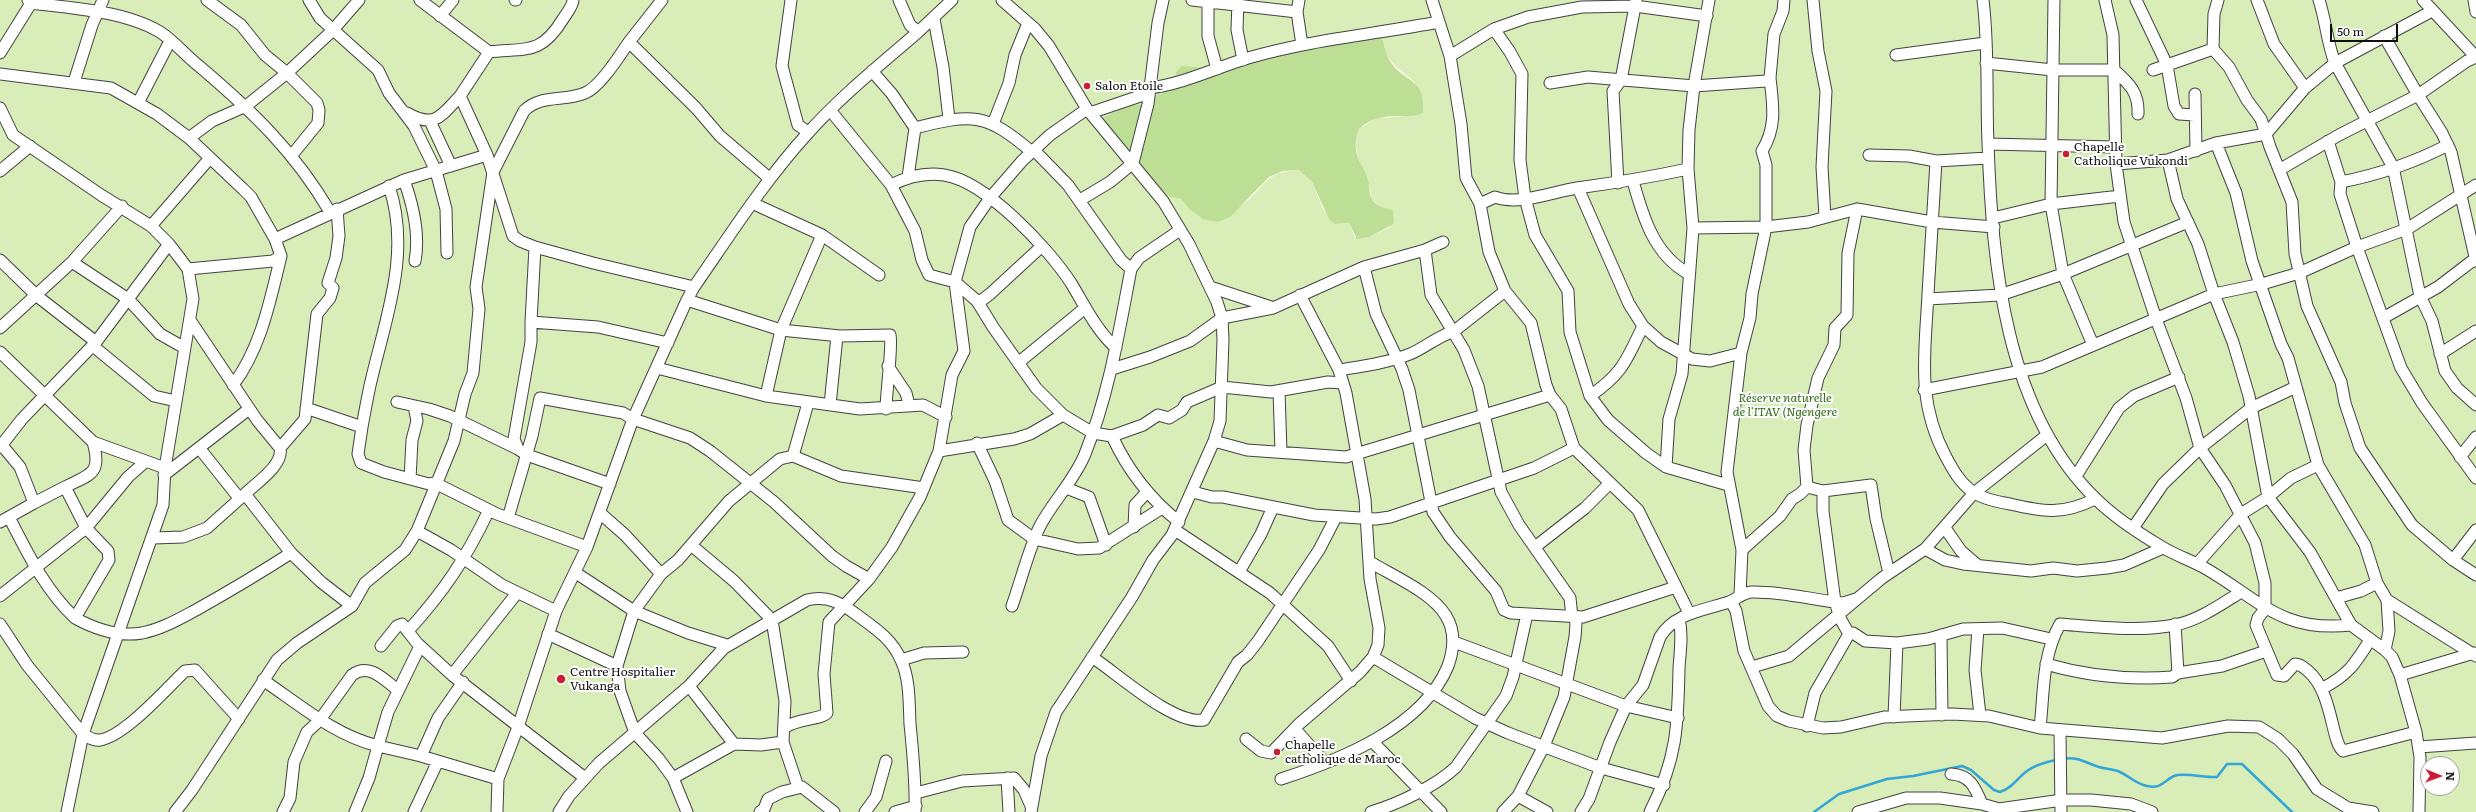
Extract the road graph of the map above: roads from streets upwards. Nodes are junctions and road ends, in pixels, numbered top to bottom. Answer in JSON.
{"nodes":[{"id":1,"x":103,"y":0,"type":"edge"},
{"id":2,"x":207,"y":0,"type":"edge"},
{"id":3,"x":309,"y":0,"type":"edge"},
{"id":4,"x":358,"y":0,"type":"edge"},
{"id":5,"x":420,"y":0,"type":"edge"},
{"id":6,"x":453,"y":0,"type":"edge"},
{"id":7,"x":662,"y":0,"type":"edge"},
{"id":8,"x":791,"y":0,"type":"edge"},
{"id":9,"x":899,"y":0,"type":"edge"},
{"id":10,"x":952,"y":0,"type":"edge"},
{"id":11,"x":1002,"y":0,"type":"edge"},
{"id":12,"x":1163,"y":0,"type":"edge"},
{"id":13,"x":1192,"y":0,"type":"edge"},
{"id":14,"x":1299,"y":0,"type":"edge"},
{"id":15,"x":1432,"y":0,"type":"edge"},
{"id":16,"x":1708,"y":0,"type":"edge"},
{"id":17,"x":1784,"y":0,"type":"edge"},
{"id":18,"x":1813,"y":0,"type":"edge"},
{"id":19,"x":1982,"y":0,"type":"edge"},
{"id":20,"x":2054,"y":0,"type":"edge"},
{"id":21,"x":2105,"y":0,"type":"edge"},
{"id":22,"x":2136,"y":0,"type":"edge"},
{"id":23,"x":2218,"y":0,"type":"edge"},
{"id":24,"x":2257,"y":0,"type":"edge"},
{"id":25,"x":2319,"y":0,"type":"edge"},
{"id":26,"x":2423,"y":0,"type":"edge"},
{"id":27,"x":2474,"y":0,"type":"edge"},
{"id":28,"x":30,"y":1,"type":"edge"},
{"id":29,"x":576,"y":1,"type":"edge"},
{"id":30,"x":1212,"y":2,"type":"edge"},
{"id":31,"x":1238,"y":3,"type":"edge"},
{"id":32,"x":1636,"y":3,"type":"edge"},
{"id":33,"x":1582,"y":4,"type":"edge"},
{"id":34,"x":2432,"y":11,"type":"junction"},
{"id":35,"x":1297,"y":12,"type":"junction"},
{"id":36,"x":2476,"y":12,"type":"edge"},
{"id":37,"x":99,"y":13,"type":"junction"},
{"id":38,"x":440,"y":16,"type":"junction"},
{"id":39,"x":1707,"y":16,"type":"junction"},
{"id":40,"x":934,"y":19,"type":"junction"},
{"id":41,"x":1438,"y":22,"type":"junction"},
{"id":42,"x":1028,"y":23,"type":"junction"},
{"id":43,"x":333,"y":29,"type":"junction"},
{"id":44,"x":1494,"y":29,"type":"junction"},
{"id":45,"x":918,"y":32,"type":"junction"},
{"id":46,"x":2384,"y":36,"type":"junction"},
{"id":47,"x":170,"y":41,"type":"junction"},
{"id":48,"x":629,"y":42,"type":"junction"},
{"id":49,"x":1985,"y":43,"type":"junction"},
{"id":50,"x":1302,"y":45,"type":"junction"},
{"id":51,"x":2213,"y":49,"type":"junction"},
{"id":52,"x":488,"y":52,"type":"junction"},
{"id":53,"x":0,"y":53,"type":"edge"},
{"id":54,"x":1896,"y":55,"type":"dead end"},
{"id":55,"x":1450,"y":56,"type":"junction"},
{"id":56,"x":2476,"y":57,"type":"edge"},
{"id":57,"x":1243,"y":60,"type":"junction"},
{"id":58,"x":1986,"y":63,"type":"junction"},
{"id":59,"x":2335,"y":63,"type":"junction"},
{"id":60,"x":2167,"y":65,"type":"junction"},
{"id":61,"x":1218,"y":69,"type":"junction"},
{"id":62,"x":2053,"y":70,"type":"junction"},
{"id":63,"x":2114,"y":70,"type":"junction"},
{"id":64,"x":2152,"y":70,"type":"dead end"},
{"id":65,"x":872,"y":71,"type":"junction"},
{"id":66,"x":287,"y":73,"type":"junction"},
{"id":67,"x":0,"y":74,"type":"edge"},
{"id":68,"x":1770,"y":78,"type":"junction"},
{"id":69,"x":1621,"y":80,"type":"junction"},
{"id":70,"x":74,"y":82,"type":"junction"},
{"id":71,"x":1550,"y":83,"type":"dead end"},
{"id":72,"x":1694,"y":86,"type":"junction"},
{"id":73,"x":2305,"y":88,"type":"junction"},
{"id":74,"x":1149,"y":91,"type":"junction"},
{"id":75,"x":2195,"y":94,"type":"dead end"},
{"id":76,"x":2418,"y":95,"type":"junction"},
{"id":77,"x":460,"y":96,"type":"junction"},
{"id":78,"x":138,"y":103,"type":"junction"},
{"id":79,"x":246,"y":106,"type":"junction"},
{"id":80,"x":0,"y":108,"type":"edge"},
{"id":81,"x":402,"y":110,"type":"junction"},
{"id":82,"x":830,"y":110,"type":"junction"},
{"id":83,"x":1089,"y":111,"type":"junction"},
{"id":84,"x":2138,"y":114,"type":"dead end"},
{"id":85,"x":2195,"y":115,"type":"junction"},
{"id":86,"x":949,"y":119,"type":"junction"},
{"id":87,"x":430,"y":121,"type":"junction"},
{"id":88,"x":2366,"y":121,"type":"junction"},
{"id":89,"x":993,"y":124,"type":"junction"},
{"id":90,"x":0,"y":126,"type":"edge"},
{"id":91,"x":915,"y":128,"type":"junction"},
{"id":92,"x":808,"y":132,"type":"junction"},
{"id":93,"x":2266,"y":134,"type":"junction"},
{"id":94,"x":13,"y":135,"type":"junction"},
{"id":95,"x":189,"y":138,"type":"junction"},
{"id":96,"x":2328,"y":141,"type":"junction"},
{"id":97,"x":2216,"y":143,"type":"junction"},
{"id":98,"x":1988,"y":144,"type":"junction"},
{"id":99,"x":2448,"y":145,"type":"junction"},
{"id":100,"x":30,"y":146,"type":"junction"},
{"id":101,"x":2051,"y":146,"type":"junction"},
{"id":102,"x":2115,"y":147,"type":"junction"},
{"id":103,"x":1033,"y":151,"type":"junction"},
{"id":104,"x":2196,"y":151,"type":"junction"},
{"id":105,"x":292,"y":155,"type":"junction"},
{"id":106,"x":487,"y":155,"type":"junction"},
{"id":107,"x":1869,"y":155,"type":"dead end"},
{"id":108,"x":210,"y":158,"type":"junction"},
{"id":109,"x":1988,"y":158,"type":"junction"},
{"id":110,"x":2168,"y":160,"type":"junction"},
{"id":111,"x":1936,"y":161,"type":"junction"},
{"id":112,"x":1133,"y":163,"type":"junction"},
{"id":113,"x":2116,"y":164,"type":"junction"},
{"id":114,"x":452,"y":166,"type":"junction"},
{"id":115,"x":2393,"y":167,"type":"junction"},
{"id":116,"x":1688,"y":169,"type":"junction"},
{"id":117,"x":2279,"y":170,"type":"junction"},
{"id":118,"x":436,"y":171,"type":"junction"},
{"id":119,"x":0,"y":172,"type":"edge"},
{"id":120,"x":493,"y":172,"type":"junction"},
{"id":121,"x":908,"y":177,"type":"junction"},
{"id":122,"x":769,"y":178,"type":"junction"},
{"id":123,"x":404,"y":180,"type":"junction"},
{"id":124,"x":1633,"y":181,"type":"junction"},
{"id":125,"x":2341,"y":182,"type":"junction"},
{"id":126,"x":1618,"y":183,"type":"junction"},
{"id":127,"x":891,"y":185,"type":"junction"},
{"id":128,"x":2476,"y":185,"type":"edge"},
{"id":129,"x":389,"y":186,"type":"junction"},
{"id":130,"x":1578,"y":188,"type":"junction"},
{"id":131,"x":2461,"y":195,"type":"junction"},
{"id":132,"x":2120,"y":196,"type":"junction"},
{"id":133,"x":990,"y":198,"type":"junction"},
{"id":134,"x":1525,"y":198,"type":"junction"},
{"id":135,"x":1080,"y":200,"type":"junction"},
{"id":136,"x":752,"y":204,"type":"junction"},
{"id":137,"x":1480,"y":204,"type":"junction"},
{"id":138,"x":2051,"y":204,"type":"junction"},
{"id":139,"x":122,"y":206,"type":"junction"},
{"id":140,"x":1857,"y":209,"type":"junction"},
{"id":141,"x":333,"y":211,"type":"junction"},
{"id":142,"x":1825,"y":217,"type":"junction"},
{"id":143,"x":1932,"y":222,"type":"junction"},
{"id":144,"x":1993,"y":222,"type":"junction"},
{"id":145,"x":2188,"y":222,"type":"junction"},
{"id":146,"x":151,"y":226,"type":"junction"},
{"id":147,"x":1766,"y":227,"type":"junction"},
{"id":148,"x":1693,"y":228,"type":"junction"},
{"id":149,"x":2407,"y":229,"type":"junction"},
{"id":150,"x":1180,"y":230,"type":"junction"},
{"id":151,"x":822,"y":235,"type":"junction"},
{"id":152,"x":275,"y":238,"type":"junction"},
{"id":153,"x":1443,"y":242,"type":"dead end"},
{"id":154,"x":169,"y":244,"type":"junction"},
{"id":155,"x":1042,"y":246,"type":"junction"},
{"id":156,"x":536,"y":247,"type":"junction"},
{"id":157,"x":2132,"y":247,"type":"junction"},
{"id":158,"x":2357,"y":248,"type":"junction"},
{"id":159,"x":1426,"y":250,"type":"junction"},
{"id":160,"x":447,"y":253,"type":"dead end"},
{"id":161,"x":281,"y":256,"type":"junction"},
{"id":162,"x":2476,"y":259,"type":"edge"},
{"id":163,"x":0,"y":260,"type":"edge"},
{"id":164,"x":415,"y":261,"type":"dead end"},
{"id":165,"x":72,"y":262,"type":"junction"},
{"id":166,"x":1364,"y":267,"type":"junction"},
{"id":167,"x":188,"y":269,"type":"junction"},
{"id":168,"x":1131,"y":269,"type":"junction"},
{"id":169,"x":2299,"y":273,"type":"junction"},
{"id":170,"x":1689,"y":274,"type":"junction"},
{"id":171,"x":2063,"y":274,"type":"junction"},
{"id":172,"x":880,"y":275,"type":"dead end"},
{"id":173,"x":955,"y":282,"type":"junction"},
{"id":174,"x":2262,"y":284,"type":"junction"},
{"id":175,"x":1210,"y":286,"type":"junction"},
{"id":176,"x":694,"y":287,"type":"junction"},
{"id":177,"x":1505,"y":291,"type":"junction"},
{"id":178,"x":2214,"y":294,"type":"junction"},
{"id":179,"x":1300,"y":295,"type":"junction"},
{"id":180,"x":2000,"y":295,"type":"junction"},
{"id":181,"x":37,"y":296,"type":"junction"},
{"id":182,"x":2420,"y":296,"type":"junction"},
{"id":183,"x":128,"y":299,"type":"junction"},
{"id":184,"x":1928,"y":299,"type":"junction"},
{"id":185,"x":687,"y":300,"type":"junction"},
{"id":186,"x":978,"y":302,"type":"junction"},
{"id":187,"x":1085,"y":308,"type":"junction"},
{"id":188,"x":1273,"y":308,"type":"junction"},
{"id":189,"x":1222,"y":318,"type":"junction"},
{"id":190,"x":2382,"y":318,"type":"junction"},
{"id":191,"x":2156,"y":319,"type":"junction"},
{"id":192,"x":190,"y":320,"type":"junction"},
{"id":193,"x":531,"y":322,"type":"junction"},
{"id":194,"x":1643,"y":326,"type":"junction"},
{"id":195,"x":0,"y":328,"type":"edge"},
{"id":196,"x":781,"y":330,"type":"junction"},
{"id":197,"x":2476,"y":331,"type":"edge"},
{"id":198,"x":1453,"y":332,"type":"junction"},
{"id":199,"x":837,"y":336,"type":"junction"},
{"id":200,"x":668,"y":343,"type":"junction"},
{"id":201,"x":94,"y":344,"type":"junction"},
{"id":202,"x":2093,"y":344,"type":"junction"},
{"id":203,"x":183,"y":347,"type":"junction"},
{"id":204,"x":1116,"y":348,"type":"junction"},
{"id":205,"x":0,"y":352,"type":"edge"},
{"id":206,"x":1741,"y":352,"type":"junction"},
{"id":207,"x":2440,"y":354,"type":"junction"},
{"id":208,"x":1684,"y":356,"type":"junction"},
{"id":209,"x":1398,"y":359,"type":"junction"},
{"id":210,"x":1018,"y":363,"type":"junction"},
{"id":211,"x":888,"y":366,"type":"junction"},
{"id":212,"x":657,"y":368,"type":"junction"},
{"id":213,"x":1112,"y":369,"type":"junction"},
{"id":214,"x":1340,"y":370,"type":"junction"},
{"id":215,"x":2021,"y":372,"type":"junction"},
{"id":216,"x":2179,"y":377,"type":"junction"},
{"id":217,"x":1343,"y":383,"type":"junction"},
{"id":218,"x":233,"y":385,"type":"junction"},
{"id":219,"x":2296,"y":387,"type":"junction"},
{"id":220,"x":1222,"y":388,"type":"junction"},
{"id":221,"x":1924,"y":390,"type":"junction"},
{"id":222,"x":1279,"y":391,"type":"junction"},
{"id":223,"x":47,"y":395,"type":"junction"},
{"id":224,"x":1550,"y":395,"type":"junction"},
{"id":225,"x":766,"y":396,"type":"junction"},
{"id":226,"x":1590,"y":396,"type":"junction"},
{"id":227,"x":176,"y":402,"type":"junction"},
{"id":228,"x":397,"y":402,"type":"dead end"},
{"id":229,"x":808,"y":403,"type":"junction"},
{"id":230,"x":830,"y":405,"type":"junction"},
{"id":231,"x":909,"y":405,"type":"junction"},
{"id":232,"x":2476,"y":405,"type":"edge"},
{"id":233,"x":414,"y":406,"type":"junction"},
{"id":234,"x":306,"y":408,"type":"junction"},
{"id":235,"x":886,"y":408,"type":"junction"},
{"id":236,"x":2251,"y":408,"type":"junction"},
{"id":237,"x":249,"y":409,"type":"junction"},
{"id":238,"x":1063,"y":415,"type":"junction"},
{"id":239,"x":1484,"y":415,"type":"junction"},
{"id":240,"x":946,"y":417,"type":"junction"},
{"id":241,"x":633,"y":419,"type":"junction"},
{"id":242,"x":459,"y":421,"type":"junction"},
{"id":243,"x":362,"y":427,"type":"junction"},
{"id":244,"x":1093,"y":433,"type":"junction"},
{"id":245,"x":1419,"y":435,"type":"junction"},
{"id":246,"x":2047,"y":435,"type":"junction"},
{"id":247,"x":1112,"y":436,"type":"junction"},
{"id":248,"x":2476,"y":437,"type":"edge"},
{"id":249,"x":1214,"y":441,"type":"junction"},
{"id":250,"x":93,"y":442,"type":"junction"},
{"id":251,"x":977,"y":443,"type":"junction"},
{"id":252,"x":1,"y":445,"type":"edge"},
{"id":253,"x":280,"y":448,"type":"junction"},
{"id":254,"x":1574,"y":448,"type":"junction"},
{"id":255,"x":2200,"y":448,"type":"junction"},
{"id":256,"x":200,"y":449,"type":"junction"},
{"id":257,"x":522,"y":452,"type":"junction"},
{"id":258,"x":939,"y":452,"type":"junction"},
{"id":259,"x":1281,"y":452,"type":"junction"},
{"id":260,"x":1356,"y":454,"type":"junction"},
{"id":261,"x":793,"y":456,"type":"junction"},
{"id":262,"x":2460,"y":457,"type":"junction"},
{"id":263,"x":145,"y":462,"type":"junction"},
{"id":264,"x":2318,"y":465,"type":"junction"},
{"id":265,"x":1666,"y":467,"type":"junction"},
{"id":266,"x":164,"y":472,"type":"junction"},
{"id":267,"x":2076,"y":476,"type":"junction"},
{"id":268,"x":2476,"y":478,"type":"edge"},
{"id":269,"x":410,"y":479,"type":"junction"},
{"id":270,"x":1498,"y":480,"type":"junction"},
{"id":271,"x":435,"y":483,"type":"junction"},
{"id":272,"x":610,"y":484,"type":"junction"},
{"id":273,"x":749,"y":484,"type":"junction"},
{"id":274,"x":1609,"y":484,"type":"junction"},
{"id":275,"x":1728,"y":485,"type":"junction"},
{"id":276,"x":1807,"y":487,"type":"junction"},
{"id":277,"x":65,"y":488,"type":"junction"},
{"id":278,"x":924,"y":488,"type":"junction"},
{"id":279,"x":1066,"y":488,"type":"junction"},
{"id":280,"x":1823,"y":491,"type":"junction"},
{"id":281,"x":1147,"y":492,"type":"junction"},
{"id":282,"x":1193,"y":492,"type":"junction"},
{"id":283,"x":1974,"y":493,"type":"junction"},
{"id":284,"x":242,"y":496,"type":"junction"},
{"id":285,"x":2268,"y":497,"type":"junction"},
{"id":286,"x":2095,"y":499,"type":"junction"},
{"id":287,"x":1429,"y":502,"type":"junction"},
{"id":288,"x":34,"y":503,"type":"junction"},
{"id":289,"x":1273,"y":507,"type":"junction"},
{"id":290,"x":1162,"y":508,"type":"junction"},
{"id":291,"x":489,"y":510,"type":"junction"},
{"id":292,"x":600,"y":513,"type":"junction"},
{"id":293,"x":2241,"y":514,"type":"junction"},
{"id":294,"x":1336,"y":517,"type":"junction"},
{"id":295,"x":508,"y":518,"type":"junction"},
{"id":296,"x":1367,"y":518,"type":"junction"},
{"id":297,"x":5,"y":520,"type":"edge"},
{"id":298,"x":1134,"y":526,"type":"junction"},
{"id":299,"x":1177,"y":526,"type":"junction"},
{"id":300,"x":86,"y":528,"type":"junction"},
{"id":301,"x":1945,"y":528,"type":"junction"},
{"id":302,"x":2133,"y":528,"type":"junction"},
{"id":303,"x":2476,"y":530,"type":"edge"},
{"id":304,"x":417,"y":531,"type":"junction"},
{"id":305,"x":153,"y":538,"type":"junction"},
{"id":306,"x":1034,"y":539,"type":"junction"},
{"id":307,"x":691,"y":544,"type":"junction"},
{"id":308,"x":1106,"y":545,"type":"junction"},
{"id":309,"x":587,"y":547,"type":"junction"},
{"id":310,"x":1535,"y":547,"type":"junction"},
{"id":311,"x":2163,"y":548,"type":"junction"},
{"id":312,"x":1924,"y":549,"type":"junction"},
{"id":313,"x":1742,"y":550,"type":"junction"},
{"id":314,"x":291,"y":553,"type":"junction"},
{"id":315,"x":465,"y":559,"type":"junction"},
{"id":316,"x":2453,"y":560,"type":"junction"},
{"id":317,"x":1370,"y":562,"type":"junction"},
{"id":318,"x":1976,"y":564,"type":"junction"},
{"id":319,"x":2197,"y":564,"type":"junction"},
{"id":320,"x":35,"y":567,"type":"junction"},
{"id":321,"x":1239,"y":572,"type":"junction"},
{"id":322,"x":576,"y":573,"type":"junction"},
{"id":323,"x":1889,"y":573,"type":"junction"},
{"id":324,"x":661,"y":574,"type":"junction"},
{"id":325,"x":2476,"y":575,"type":"edge"},
{"id":326,"x":869,"y":579,"type":"junction"},
{"id":327,"x":2377,"y":583,"type":"junction"},
{"id":328,"x":1676,"y":587,"type":"junction"},
{"id":329,"x":2241,"y":592,"type":"junction"},
{"id":330,"x":517,"y":593,"type":"junction"},
{"id":331,"x":0,"y":596,"type":"edge"},
{"id":332,"x":1736,"y":598,"type":"junction"},
{"id":333,"x":2336,"y":598,"type":"junction"},
{"id":334,"x":1856,"y":599,"type":"junction"},
{"id":335,"x":2387,"y":600,"type":"junction"},
{"id":336,"x":1835,"y":602,"type":"junction"},
{"id":337,"x":1282,"y":604,"type":"junction"},
{"id":338,"x":352,"y":606,"type":"junction"},
{"id":339,"x":845,"y":606,"type":"junction"},
{"id":340,"x":1012,"y":606,"type":"dead end"},
{"id":341,"x":2265,"y":608,"type":"junction"},
{"id":342,"x":556,"y":611,"type":"junction"},
{"id":343,"x":634,"y":611,"type":"junction"},
{"id":344,"x":1689,"y":613,"type":"junction"},
{"id":345,"x":1527,"y":614,"type":"junction"},
{"id":346,"x":1838,"y":614,"type":"junction"},
{"id":347,"x":1573,"y":617,"type":"junction"},
{"id":348,"x":75,"y":618,"type":"junction"},
{"id":349,"x":1679,"y":619,"type":"junction"},
{"id":350,"x":772,"y":620,"type":"junction"},
{"id":351,"x":0,"y":624,"type":"edge"},
{"id":352,"x":2175,"y":624,"type":"junction"},
{"id":353,"x":2351,"y":625,"type":"junction"},
{"id":354,"x":1978,"y":629,"type":"junction"},
{"id":355,"x":408,"y":631,"type":"junction"},
{"id":356,"x":117,"y":633,"type":"junction"},
{"id":357,"x":548,"y":634,"type":"junction"},
{"id":358,"x":1849,"y":634,"type":"junction"},
{"id":359,"x":1941,"y":635,"type":"junction"},
{"id":360,"x":2051,"y":639,"type":"junction"},
{"id":361,"x":2370,"y":640,"type":"junction"},
{"id":362,"x":1454,"y":642,"type":"junction"},
{"id":363,"x":1897,"y":643,"type":"junction"},
{"id":364,"x":727,"y":645,"type":"junction"},
{"id":365,"x":381,"y":646,"type":"dead end"},
{"id":366,"x":420,"y":646,"type":"junction"},
{"id":367,"x":2385,"y":650,"type":"junction"},
{"id":368,"x":2266,"y":651,"type":"junction"},
{"id":369,"x":963,"y":652,"type":"dead end"},
{"id":370,"x":2475,"y":654,"type":"edge"},
{"id":371,"x":1092,"y":656,"type":"junction"},
{"id":372,"x":1373,"y":657,"type":"junction"},
{"id":373,"x":901,"y":660,"type":"junction"},
{"id":374,"x":2046,"y":664,"type":"junction"},
{"id":375,"x":1516,"y":665,"type":"junction"},
{"id":376,"x":618,"y":666,"type":"junction"},
{"id":377,"x":1752,"y":667,"type":"junction"},
{"id":378,"x":2178,"y":673,"type":"junction"},
{"id":379,"x":452,"y":675,"type":"junction"},
{"id":380,"x":2400,"y":675,"type":"junction"},
{"id":381,"x":263,"y":680,"type":"junction"},
{"id":382,"x":1351,"y":680,"type":"junction"},
{"id":383,"x":463,"y":682,"type":"junction"},
{"id":384,"x":1568,"y":683,"type":"junction"},
{"id":385,"x":689,"y":686,"type":"junction"},
{"id":386,"x":2323,"y":688,"type":"junction"},
{"id":387,"x":398,"y":690,"type":"junction"},
{"id":388,"x":1432,"y":692,"type":"junction"},
{"id":389,"x":1626,"y":706,"type":"junction"},
{"id":390,"x":1942,"y":715,"type":"junction"},
{"id":391,"x":1980,"y":715,"type":"junction"},
{"id":392,"x":1894,"y":717,"type":"junction"},
{"id":393,"x":1678,"y":718,"type":"junction"},
{"id":394,"x":239,"y":719,"type":"junction"},
{"id":395,"x":319,"y":721,"type":"junction"},
{"id":396,"x":1487,"y":723,"type":"junction"},
{"id":397,"x":1807,"y":726,"type":"junction"},
{"id":398,"x":518,"y":727,"type":"junction"},
{"id":399,"x":784,"y":728,"type":"junction"},
{"id":400,"x":2040,"y":728,"type":"junction"},
{"id":401,"x":1294,"y":729,"type":"junction"},
{"id":402,"x":2060,"y":731,"type":"junction"},
{"id":403,"x":2416,"y":732,"type":"junction"},
{"id":404,"x":83,"y":734,"type":"junction"},
{"id":405,"x":635,"y":734,"type":"junction"},
{"id":406,"x":1246,"y":739,"type":"dead end"},
{"id":407,"x":1372,"y":741,"type":"junction"},
{"id":408,"x":783,"y":742,"type":"junction"},
{"id":409,"x":2476,"y":743,"type":"edge"},
{"id":410,"x":734,"y":744,"type":"junction"},
{"id":411,"x":378,"y":746,"type":"junction"},
{"id":412,"x":1544,"y":746,"type":"junction"},
{"id":413,"x":2419,"y":747,"type":"junction"},
{"id":414,"x":421,"y":756,"type":"junction"},
{"id":415,"x":438,"y":761,"type":"junction"},
{"id":416,"x":886,"y":761,"type":"dead end"},
{"id":417,"x":1325,"y":763,"type":"junction"},
{"id":418,"x":1601,"y":768,"type":"junction"},
{"id":419,"x":1951,"y":774,"type":"dead end"},
{"id":420,"x":585,"y":778,"type":"junction"},
{"id":421,"x":672,"y":778,"type":"junction"},
{"id":422,"x":1007,"y":778,"type":"junction"},
{"id":423,"x":498,"y":779,"type":"junction"},
{"id":424,"x":1281,"y":779,"type":"dead end"},
{"id":425,"x":1664,"y":785,"type":"junction"},
{"id":426,"x":798,"y":787,"type":"junction"},
{"id":427,"x":1420,"y":790,"type":"junction"},
{"id":428,"x":1518,"y":796,"type":"junction"},
{"id":429,"x":2062,"y":800,"type":"junction"},
{"id":430,"x":917,"y":804,"type":"edge"},
{"id":431,"x":1982,"y":804,"type":"junction"},
{"id":432,"x":2130,"y":808,"type":"edge"},
{"id":433,"x":1031,"y":809,"type":"edge"},
{"id":434,"x":1999,"y":810,"type":"edge"},
{"id":435,"x":176,"y":811,"type":"edge"},
{"id":436,"x":67,"y":812,"type":"edge"},
{"id":437,"x":283,"y":812,"type":"edge"},
{"id":438,"x":355,"y":812,"type":"edge"},
{"id":439,"x":414,"y":812,"type":"edge"},
{"id":440,"x":497,"y":812,"type":"edge"},
{"id":441,"x":559,"y":812,"type":"edge"},
{"id":442,"x":687,"y":812,"type":"edge"},
{"id":443,"x":760,"y":812,"type":"edge"},
{"id":444,"x":834,"y":812,"type":"edge"},
{"id":445,"x":865,"y":812,"type":"edge"},
{"id":446,"x":895,"y":812,"type":"edge"},
{"id":447,"x":1009,"y":812,"type":"edge"},
{"id":448,"x":1371,"y":812,"type":"edge"},
{"id":449,"x":1441,"y":812,"type":"edge"},
{"id":450,"x":1503,"y":812,"type":"edge"},
{"id":451,"x":1547,"y":812,"type":"edge"},
{"id":452,"x":1581,"y":812,"type":"edge"},
{"id":453,"x":1650,"y":812,"type":"edge"},
{"id":454,"x":1858,"y":812,"type":"edge"},
{"id":455,"x":2061,"y":812,"type":"edge"},
{"id":456,"x":2152,"y":812,"type":"edge"},
{"id":457,"x":2373,"y":812,"type":"edge"},
{"id":458,"x":2419,"y":812,"type":"edge"}],
"edges":[{"from":1,"to":37,"type":"street"},
{"from":2,"to":66,"type":"street"},
{"from":3,"to":43,"type":"street"},
{"from":4,"to":43,"type":"street"},
{"from":5,"to":38,"type":"street"},
{"from":6,"to":38,"type":"street"},
{"from":7,"to":48,"type":"street"},
{"from":8,"to":92,"type":"street"},
{"from":9,"to":45,"type":"street"},
{"from":10,"to":40,"type":"street"},
{"from":11,"to":42,"type":"street"},
{"from":12,"to":74,"type":"street"},
{"from":13,"to":30,"type":"street"},
{"from":14,"to":35,"type":"street"},
{"from":15,"to":41,"type":"street"},
{"from":16,"to":39,"type":"street"},
{"from":17,"to":68,"type":"street"},
{"from":18,"to":142,"type":"street"},
{"from":19,"to":49,"type":"street"},
{"from":20,"to":62,"type":"street"},
{"from":21,"to":63,"type":"street"},
{"from":22,"to":60,"type":"street"},
{"from":23,"to":51,"type":"street"},
{"from":24,"to":73,"type":"street"},
{"from":25,"to":59,"type":"street"},
{"from":26,"to":34,"type":"street"},
{"from":27,"to":36,"type":"street"},
{"from":28,"to":37,"type":"street"},
{"from":28,"to":53,"type":"street"},
{"from":29,"to":52,"type":"street"},
{"from":30,"to":31,"type":"street"},
{"from":30,"to":61,"type":"street"},
{"from":31,"to":35,"type":"street"},
{"from":31,"to":57,"type":"street"},
{"from":32,"to":33,"type":"street"},
{"from":32,"to":39,"type":"street"},
{"from":32,"to":69,"type":"street"},
{"from":33,"to":44,"type":"street"},
{"from":34,"to":46,"type":"street"},
{"from":34,"to":56,"type":"street"},
{"from":35,"to":50,"type":"street"},
{"from":37,"to":47,"type":"street"},
{"from":37,"to":70,"type":"street"},
{"from":38,"to":52,"type":"street"},
{"from":39,"to":72,"type":"street"},
{"from":40,"to":45,"type":"street"},
{"from":40,"to":86,"type":"street"},
{"from":41,"to":50,"type":"street"},
{"from":41,"to":55,"type":"street"},
{"from":42,"to":83,"type":"street"},
{"from":42,"to":89,"type":"street"},
{"from":43,"to":66,"type":"street"},
{"from":43,"to":81,"type":"street"},
{"from":44,"to":55,"type":"street"},
{"from":44,"to":134,"type":"street"},
{"from":45,"to":65,"type":"street"},
{"from":46,"to":59,"type":"street"},
{"from":46,"to":76,"type":"street"},
{"from":47,"to":78,"type":"street"},
{"from":47,"to":79,"type":"street"},
{"from":48,"to":120,"type":"street"},
{"from":48,"to":122,"type":"street"},
{"from":49,"to":54,"type":"street"},
{"from":49,"to":58,"type":"street"},
{"from":50,"to":57,"type":"street"},
{"from":51,"to":60,"type":"street"},
{"from":51,"to":93,"type":"street"},
{"from":52,"to":77,"type":"street"},
{"from":55,"to":137,"type":"street"},
{"from":56,"to":76,"type":"street"},
{"from":57,"to":61,"type":"street"},
{"from":58,"to":62,"type":"street"},
{"from":58,"to":98,"type":"street"},
{"from":59,"to":73,"type":"street"},
{"from":59,"to":88,"type":"street"},
{"from":60,"to":64,"type":"street"},
{"from":60,"to":85,"type":"street"},
{"from":61,"to":74,"type":"street"},
{"from":62,"to":63,"type":"street"},
{"from":62,"to":101,"type":"street"},
{"from":63,"to":84,"type":"street"},
{"from":63,"to":102,"type":"street"},
{"from":65,"to":82,"type":"street"},
{"from":65,"to":91,"type":"street"},
{"from":66,"to":79,"type":"street"},
{"from":66,"to":105,"type":"street"},
{"from":67,"to":70,"type":"street"},
{"from":68,"to":72,"type":"street"},
{"from":68,"to":147,"type":"street"},
{"from":69,"to":71,"type":"street"},
{"from":69,"to":72,"type":"street"},
{"from":69,"to":126,"type":"street"},
{"from":70,"to":78,"type":"street"},
{"from":72,"to":116,"type":"street"},
{"from":73,"to":93,"type":"street"},
{"from":74,"to":83,"type":"street"},
{"from":74,"to":112,"type":"street"},
{"from":75,"to":85,"type":"street"},
{"from":76,"to":88,"type":"street"},
{"from":76,"to":99,"type":"street"},
{"from":77,"to":87,"type":"street"},
{"from":77,"to":106,"type":"street"},
{"from":78,"to":95,"type":"street"},
{"from":79,"to":95,"type":"street"},
{"from":79,"to":105,"type":"street"},
{"from":80,"to":94,"type":"street"},
{"from":81,"to":87,"type":"street"},
{"from":81,"to":118,"type":"street"},
{"from":82,"to":92,"type":"street"},
{"from":82,"to":127,"type":"street"},
{"from":83,"to":103,"type":"street"},
{"from":83,"to":112,"type":"street"},
{"from":85,"to":104,"type":"street"},
{"from":86,"to":89,"type":"street"},
{"from":86,"to":91,"type":"street"},
{"from":87,"to":114,"type":"street"},
{"from":88,"to":96,"type":"street"},
{"from":88,"to":115,"type":"street"},
{"from":89,"to":103,"type":"street"},
{"from":90,"to":94,"type":"street"},
{"from":91,"to":121,"type":"street"},
{"from":92,"to":122,"type":"street"},
{"from":93,"to":97,"type":"street"},
{"from":93,"to":117,"type":"street"},
{"from":94,"to":100,"type":"street"},
{"from":95,"to":108,"type":"street"},
{"from":96,"to":117,"type":"street"},
{"from":96,"to":125,"type":"street"},
{"from":97,"to":104,"type":"street"},
{"from":97,"to":174,"type":"street"},
{"from":98,"to":101,"type":"street"},
{"from":98,"to":109,"type":"street"},
{"from":99,"to":115,"type":"street"},
{"from":99,"to":131,"type":"street"},
{"from":100,"to":119,"type":"street"},
{"from":100,"to":139,"type":"street"},
{"from":101,"to":102,"type":"street"},
{"from":101,"to":138,"type":"street"},
{"from":102,"to":113,"type":"street"},
{"from":103,"to":133,"type":"street"},
{"from":103,"to":135,"type":"street"},
{"from":104,"to":110,"type":"street"},
{"from":105,"to":141,"type":"street"},
{"from":106,"to":114,"type":"street"},
{"from":106,"to":120,"type":"street"},
{"from":107,"to":111,"type":"street"},
{"from":108,"to":146,"type":"street"},
{"from":108,"to":152,"type":"street"},
{"from":109,"to":111,"type":"street"},
{"from":109,"to":144,"type":"street"},
{"from":110,"to":113,"type":"street"},
{"from":110,"to":145,"type":"street"},
{"from":111,"to":143,"type":"street"},
{"from":112,"to":135,"type":"street"},
{"from":112,"to":150,"type":"street"},
{"from":113,"to":132,"type":"street"},
{"from":114,"to":118,"type":"street"},
{"from":115,"to":125,"type":"street"},
{"from":115,"to":149,"type":"street"},
{"from":116,"to":124,"type":"street"},
{"from":116,"to":148,"type":"street"},
{"from":117,"to":169,"type":"street"},
{"from":118,"to":123,"type":"street"},
{"from":118,"to":160,"type":"street"},
{"from":120,"to":156,"type":"street"},
{"from":120,"to":242,"type":"street"},
{"from":121,"to":127,"type":"street"},
{"from":121,"to":133,"type":"street"},
{"from":122,"to":136,"type":"street"},
{"from":123,"to":129,"type":"street"},
{"from":123,"to":164,"type":"street"},
{"from":124,"to":126,"type":"street"},
{"from":124,"to":170,"type":"street"},
{"from":125,"to":158,"type":"street"},
{"from":126,"to":130,"type":"street"},
{"from":127,"to":173,"type":"street"},
{"from":128,"to":131,"type":"street"},
{"from":129,"to":141,"type":"street"},
{"from":129,"to":243,"type":"street"},
{"from":130,"to":134,"type":"street"},
{"from":130,"to":194,"type":"street"},
{"from":131,"to":149,"type":"street"},
{"from":131,"to":162,"type":"street"},
{"from":132,"to":138,"type":"street"},
{"from":132,"to":157,"type":"street"},
{"from":133,"to":155,"type":"street"},
{"from":133,"to":173,"type":"street"},
{"from":134,"to":137,"type":"street"},
{"from":134,"to":226,"type":"street"},
{"from":135,"to":168,"type":"street"},
{"from":136,"to":151,"type":"street"},
{"from":136,"to":176,"type":"street"},
{"from":137,"to":177,"type":"street"},
{"from":138,"to":144,"type":"street"},
{"from":138,"to":171,"type":"street"},
{"from":139,"to":146,"type":"street"},
{"from":139,"to":165,"type":"street"},
{"from":140,"to":142,"type":"street"},
{"from":140,"to":143,"type":"street"},
{"from":140,"to":276,"type":"street"},
{"from":141,"to":152,"type":"street"},
{"from":141,"to":234,"type":"street"},
{"from":142,"to":147,"type":"street"},
{"from":143,"to":144,"type":"street"},
{"from":143,"to":184,"type":"street"},
{"from":144,"to":180,"type":"street"},
{"from":145,"to":157,"type":"street"},
{"from":145,"to":178,"type":"street"},
{"from":146,"to":154,"type":"street"},
{"from":147,"to":148,"type":"street"},
{"from":147,"to":206,"type":"street"},
{"from":148,"to":170,"type":"street"},
{"from":149,"to":158,"type":"street"},
{"from":149,"to":182,"type":"street"},
{"from":150,"to":168,"type":"street"},
{"from":150,"to":175,"type":"street"},
{"from":151,"to":172,"type":"street"},
{"from":151,"to":196,"type":"street"},
{"from":152,"to":161,"type":"street"},
{"from":153,"to":159,"type":"street"},
{"from":154,"to":167,"type":"street"},
{"from":154,"to":183,"type":"street"},
{"from":155,"to":186,"type":"street"},
{"from":155,"to":187,"type":"street"},
{"from":156,"to":176,"type":"street"},
{"from":156,"to":193,"type":"street"},
{"from":157,"to":171,"type":"street"},
{"from":157,"to":191,"type":"street"},
{"from":158,"to":169,"type":"street"},
{"from":158,"to":190,"type":"street"},
{"from":159,"to":166,"type":"street"},
{"from":159,"to":198,"type":"street"},
{"from":161,"to":167,"type":"street"},
{"from":161,"to":218,"type":"street"},
{"from":162,"to":182,"type":"street"},
{"from":163,"to":181,"type":"street"},
{"from":165,"to":181,"type":"street"},
{"from":165,"to":183,"type":"street"},
{"from":166,"to":179,"type":"street"},
{"from":166,"to":209,"type":"street"},
{"from":167,"to":192,"type":"street"},
{"from":168,"to":204,"type":"street"},
{"from":169,"to":174,"type":"street"},
{"from":169,"to":316,"type":"street"},
{"from":170,"to":208,"type":"street"},
{"from":171,"to":180,"type":"street"},
{"from":171,"to":202,"type":"street"},
{"from":173,"to":186,"type":"street"},
{"from":173,"to":240,"type":"street"},
{"from":174,"to":178,"type":"street"},
{"from":174,"to":219,"type":"street"},
{"from":175,"to":188,"type":"street"},
{"from":175,"to":189,"type":"street"},
{"from":176,"to":185,"type":"street"},
{"from":177,"to":198,"type":"street"},
{"from":177,"to":224,"type":"street"},
{"from":178,"to":191,"type":"street"},
{"from":178,"to":236,"type":"street"},
{"from":179,"to":188,"type":"street"},
{"from":179,"to":214,"type":"street"},
{"from":180,"to":184,"type":"street"},
{"from":180,"to":215,"type":"street"},
{"from":181,"to":195,"type":"street"},
{"from":181,"to":201,"type":"street"},
{"from":182,"to":190,"type":"street"},
{"from":182,"to":207,"type":"street"},
{"from":183,"to":201,"type":"street"},
{"from":183,"to":203,"type":"street"},
{"from":184,"to":221,"type":"street"},
{"from":185,"to":196,"type":"street"},
{"from":185,"to":200,"type":"street"},
{"from":186,"to":210,"type":"street"},
{"from":187,"to":204,"type":"street"},
{"from":187,"to":210,"type":"street"},
{"from":188,"to":189,"type":"street"},
{"from":189,"to":213,"type":"street"},
{"from":189,"to":220,"type":"street"},
{"from":190,"to":262,"type":"street"},
{"from":191,"to":202,"type":"street"},
{"from":191,"to":216,"type":"street"},
{"from":192,"to":203,"type":"street"},
{"from":192,"to":218,"type":"street"},
{"from":193,"to":200,"type":"street"},
{"from":193,"to":257,"type":"street"},
{"from":194,"to":208,"type":"street"},
{"from":194,"to":226,"type":"street"},
{"from":196,"to":199,"type":"street"},
{"from":196,"to":225,"type":"street"},
{"from":197,"to":207,"type":"street"},
{"from":198,"to":209,"type":"street"},
{"from":198,"to":239,"type":"street"},
{"from":199,"to":211,"type":"street"},
{"from":199,"to":230,"type":"street"},
{"from":200,"to":212,"type":"street"},
{"from":201,"to":223,"type":"street"},
{"from":201,"to":227,"type":"street"},
{"from":202,"to":215,"type":"street"},
{"from":203,"to":227,"type":"street"},
{"from":204,"to":213,"type":"street"},
{"from":205,"to":223,"type":"street"},
{"from":206,"to":208,"type":"street"},
{"from":206,"to":275,"type":"street"},
{"from":207,"to":232,"type":"street"},
{"from":208,"to":265,"type":"street"},
{"from":209,"to":214,"type":"street"},
{"from":209,"to":245,"type":"street"},
{"from":210,"to":238,"type":"street"},
{"from":211,"to":231,"type":"street"},
{"from":211,"to":235,"type":"street"},
{"from":212,"to":225,"type":"street"},
{"from":212,"to":241,"type":"street"},
{"from":213,"to":244,"type":"street"},
{"from":214,"to":217,"type":"street"},
{"from":215,"to":221,"type":"street"},
{"from":215,"to":246,"type":"street"},
{"from":216,"to":255,"type":"street"},
{"from":216,"to":267,"type":"street"},
{"from":217,"to":222,"type":"street"},
{"from":217,"to":260,"type":"street"},
{"from":218,"to":237,"type":"street"},
{"from":219,"to":236,"type":"street"},
{"from":219,"to":264,"type":"street"},
{"from":220,"to":222,"type":"street"},
{"from":220,"to":247,"type":"street"},
{"from":220,"to":249,"type":"street"},
{"from":221,"to":283,"type":"street"},
{"from":222,"to":259,"type":"street"},
{"from":223,"to":250,"type":"street"},
{"from":223,"to":252,"type":"street"},
{"from":224,"to":239,"type":"street"},
{"from":224,"to":254,"type":"street"},
{"from":225,"to":229,"type":"street"},
{"from":226,"to":265,"type":"street"},
{"from":227,"to":266,"type":"street"},
{"from":228,"to":233,"type":"street"},
{"from":229,"to":230,"type":"street"},
{"from":229,"to":261,"type":"street"},
{"from":230,"to":235,"type":"street"},
{"from":231,"to":235,"type":"street"},
{"from":231,"to":240,"type":"street"},
{"from":233,"to":242,"type":"street"},
{"from":233,"to":269,"type":"street"},
{"from":234,"to":243,"type":"street"},
{"from":234,"to":253,"type":"street"},
{"from":236,"to":255,"type":"street"},
{"from":236,"to":285,"type":"street"},
{"from":237,"to":253,"type":"street"},
{"from":237,"to":256,"type":"street"},
{"from":238,"to":244,"type":"street"},
{"from":238,"to":251,"type":"street"},
{"from":239,"to":245,"type":"street"},
{"from":239,"to":270,"type":"street"},
{"from":240,"to":258,"type":"street"},
{"from":241,"to":257,"type":"street"},
{"from":241,"to":272,"type":"street"},
{"from":241,"to":273,"type":"street"},
{"from":242,"to":257,"type":"street"},
{"from":242,"to":271,"type":"street"},
{"from":243,"to":269,"type":"street"},
{"from":244,"to":247,"type":"street"},
{"from":244,"to":279,"type":"street"},
{"from":245,"to":260,"type":"street"},
{"from":245,"to":287,"type":"street"},
{"from":246,"to":267,"type":"street"},
{"from":246,"to":283,"type":"street"},
{"from":247,"to":281,"type":"street"},
{"from":248,"to":262,"type":"street"},
{"from":249,"to":259,"type":"street"},
{"from":249,"to":282,"type":"street"},
{"from":250,"to":263,"type":"street"},
{"from":250,"to":277,"type":"street"},
{"from":251,"to":258,"type":"street"},
{"from":251,"to":306,"type":"street"},
{"from":252,"to":288,"type":"street"},
{"from":253,"to":284,"type":"street"},
{"from":254,"to":270,"type":"street"},
{"from":254,"to":274,"type":"street"},
{"from":255,"to":293,"type":"street"},
{"from":255,"to":302,"type":"street"},
{"from":256,"to":266,"type":"street"},
{"from":256,"to":284,"type":"street"},
{"from":257,"to":272,"type":"street"},
{"from":257,"to":295,"type":"street"},
{"from":258,"to":278,"type":"street"},
{"from":259,"to":260,"type":"street"},
{"from":260,"to":296,"type":"street"},
{"from":261,"to":273,"type":"street"},
{"from":261,"to":278,"type":"street"},
{"from":262,"to":268,"type":"street"},
{"from":263,"to":266,"type":"street"},
{"from":263,"to":300,"type":"street"},
{"from":264,"to":285,"type":"street"},
{"from":264,"to":327,"type":"street"},
{"from":265,"to":275,"type":"street"},
{"from":266,"to":305,"type":"street"},
{"from":267,"to":286,"type":"street"},
{"from":269,"to":271,"type":"street"},
{"from":270,"to":287,"type":"street"},
{"from":270,"to":310,"type":"street"},
{"from":271,"to":291,"type":"street"},
{"from":271,"to":304,"type":"street"},
{"from":272,"to":292,"type":"street"},
{"from":273,"to":307,"type":"street"},
{"from":273,"to":326,"type":"street"},
{"from":274,"to":310,"type":"street"},
{"from":274,"to":328,"type":"street"},
{"from":275,"to":313,"type":"street"},
{"from":276,"to":280,"type":"street"},
{"from":276,"to":313,"type":"street"},
{"from":277,"to":288,"type":"street"},
{"from":277,"to":300,"type":"street"},
{"from":278,"to":326,"type":"street"},
{"from":279,"to":306,"type":"street"},
{"from":279,"to":308,"type":"street"},
{"from":280,"to":323,"type":"street"},
{"from":280,"to":336,"type":"street"},
{"from":281,"to":290,"type":"street"},
{"from":281,"to":298,"type":"street"},
{"from":282,"to":289,"type":"street"},
{"from":282,"to":299,"type":"street"},
{"from":283,"to":286,"type":"street"},
{"from":283,"to":301,"type":"street"},
{"from":284,"to":305,"type":"street"},
{"from":284,"to":314,"type":"street"},
{"from":285,"to":293,"type":"street"},
{"from":285,"to":333,"type":"street"},
{"from":286,"to":302,"type":"street"},
{"from":287,"to":296,"type":"street"},
{"from":287,"to":345,"type":"street"},
{"from":288,"to":297,"type":"street"},
{"from":289,"to":294,"type":"street"},
{"from":289,"to":321,"type":"street"},
{"from":290,"to":298,"type":"street"},
{"from":290,"to":299,"type":"street"},
{"from":291,"to":295,"type":"street"},
{"from":291,"to":315,"type":"street"},
{"from":292,"to":309,"type":"street"},
{"from":292,"to":324,"type":"street"},
{"from":293,"to":319,"type":"street"},
{"from":293,"to":341,"type":"street"},
{"from":294,"to":296,"type":"street"},
{"from":294,"to":337,"type":"street"},
{"from":295,"to":309,"type":"street"},
{"from":296,"to":317,"type":"street"},
{"from":297,"to":320,"type":"street"},
{"from":298,"to":308,"type":"street"},
{"from":299,"to":321,"type":"street"},
{"from":299,"to":371,"type":"street"},
{"from":300,"to":320,"type":"street"},
{"from":300,"to":348,"type":"street"},
{"from":301,"to":312,"type":"street"},
{"from":301,"to":318,"type":"street"},
{"from":302,"to":311,"type":"street"},
{"from":303,"to":316,"type":"street"},
{"from":304,"to":315,"type":"street"},
{"from":304,"to":338,"type":"street"},
{"from":305,"to":356,"type":"street"},
{"from":306,"to":308,"type":"street"},
{"from":306,"to":340,"type":"street"},
{"from":307,"to":324,"type":"street"},
{"from":307,"to":350,"type":"street"},
{"from":309,"to":322,"type":"street"},
{"from":310,"to":347,"type":"street"},
{"from":311,"to":318,"type":"street"},
{"from":311,"to":319,"type":"street"},
{"from":312,"to":318,"type":"street"},
{"from":312,"to":323,"type":"street"},
{"from":313,"to":332,"type":"street"},
{"from":314,"to":338,"type":"street"},
{"from":314,"to":356,"type":"street"},
{"from":315,"to":330,"type":"street"},
{"from":315,"to":355,"type":"street"},
{"from":316,"to":325,"type":"street"},
{"from":317,"to":362,"type":"street"},
{"from":317,"to":372,"type":"street"},
{"from":319,"to":329,"type":"street"},
{"from":320,"to":331,"type":"street"},
{"from":320,"to":348,"type":"street"},
{"from":321,"to":337,"type":"street"},
{"from":322,"to":342,"type":"street"},
{"from":322,"to":343,"type":"street"},
{"from":323,"to":334,"type":"street"},
{"from":324,"to":343,"type":"street"},
{"from":326,"to":339,"type":"street"},
{"from":327,"to":333,"type":"street"},
{"from":327,"to":335,"type":"street"},
{"from":328,"to":344,"type":"street"},
{"from":328,"to":347,"type":"street"},
{"from":329,"to":341,"type":"street"},
{"from":329,"to":352,"type":"street"},
{"from":330,"to":342,"type":"street"},
{"from":330,"to":379,"type":"street"},
{"from":332,"to":336,"type":"street"},
{"from":332,"to":344,"type":"street"},
{"from":332,"to":377,"type":"street"},
{"from":333,"to":353,"type":"street"},
{"from":334,"to":336,"type":"street"},
{"from":334,"to":346,"type":"street"},
{"from":335,"to":367,"type":"street"},
{"from":335,"to":370,"type":"street"},
{"from":336,"to":346,"type":"street"},
{"from":337,"to":371,"type":"street"},
{"from":337,"to":382,"type":"street"},
{"from":338,"to":381,"type":"street"},
{"from":339,"to":350,"type":"street"},
{"from":339,"to":373,"type":"street"},
{"from":339,"to":399,"type":"street"},
{"from":341,"to":353,"type":"street"},
{"from":341,"to":368,"type":"street"},
{"from":342,"to":357,"type":"street"},
{"from":343,"to":364,"type":"street"},
{"from":343,"to":376,"type":"street"},
{"from":344,"to":349,"type":"street"},
{"from":345,"to":347,"type":"street"},
{"from":345,"to":375,"type":"street"},
{"from":346,"to":358,"type":"street"},
{"from":346,"to":377,"type":"street"},
{"from":347,"to":384,"type":"street"},
{"from":348,"to":356,"type":"street"},
{"from":349,"to":389,"type":"street"},
{"from":349,"to":393,"type":"street"},
{"from":350,"to":364,"type":"street"},
{"from":350,"to":399,"type":"street"},
{"from":351,"to":404,"type":"street"},
{"from":352,"to":360,"type":"street"},
{"from":352,"to":378,"type":"street"},
{"from":353,"to":361,"type":"street"},
{"from":354,"to":359,"type":"street"},
{"from":354,"to":360,"type":"street"},
{"from":354,"to":391,"type":"street"},
{"from":355,"to":365,"type":"street"},
{"from":355,"to":366,"type":"street"},
{"from":356,"to":404,"type":"street"},
{"from":357,"to":376,"type":"street"},
{"from":357,"to":398,"type":"street"},
{"from":358,"to":363,"type":"street"},
{"from":358,"to":397,"type":"street"},
{"from":359,"to":363,"type":"street"},
{"from":359,"to":390,"type":"street"},
{"from":360,"to":374,"type":"street"},
{"from":361,"to":367,"type":"street"},
{"from":361,"to":386,"type":"street"},
{"from":362,"to":375,"type":"street"},
{"from":362,"to":388,"type":"street"},
{"from":363,"to":392,"type":"street"},
{"from":364,"to":385,"type":"street"},
{"from":366,"to":379,"type":"street"},
{"from":366,"to":387,"type":"street"},
{"from":367,"to":380,"type":"street"},
{"from":368,"to":378,"type":"street"},
{"from":368,"to":386,"type":"street"},
{"from":369,"to":373,"type":"street"},
{"from":370,"to":380,"type":"street"},
{"from":371,"to":433,"type":"street"},
{"from":372,"to":382,"type":"street"},
{"from":372,"to":388,"type":"street"},
{"from":373,"to":430,"type":"street"},
{"from":374,"to":378,"type":"street"},
{"from":374,"to":400,"type":"street"},
{"from":375,"to":384,"type":"street"},
{"from":375,"to":396,"type":"street"},
{"from":376,"to":405,"type":"street"},
{"from":377,"to":397,"type":"street"},
{"from":379,"to":383,"type":"street"},
{"from":380,"to":403,"type":"street"},
{"from":381,"to":394,"type":"street"},
{"from":381,"to":395,"type":"street"},
{"from":382,"to":401,"type":"street"},
{"from":383,"to":398,"type":"street"},
{"from":383,"to":414,"type":"street"},
{"from":384,"to":389,"type":"street"},
{"from":384,"to":412,"type":"street"},
{"from":385,"to":405,"type":"street"},
{"from":385,"to":410,"type":"street"},
{"from":386,"to":403,"type":"street"},
{"from":387,"to":395,"type":"street"},
{"from":387,"to":411,"type":"street"},
{"from":388,"to":396,"type":"street"},
{"from":388,"to":407,"type":"street"},
{"from":389,"to":393,"type":"street"},
{"from":389,"to":418,"type":"street"},
{"from":390,"to":391,"type":"street"},
{"from":390,"to":392,"type":"street"},
{"from":391,"to":400,"type":"street"},
{"from":392,"to":397,"type":"street"},
{"from":393,"to":425,"type":"street"},
{"from":394,"to":404,"type":"street"},
{"from":394,"to":435,"type":"street"},
{"from":395,"to":411,"type":"street"},
{"from":395,"to":437,"type":"street"},
{"from":396,"to":412,"type":"street"},
{"from":396,"to":427,"type":"street"},
{"from":398,"to":420,"type":"street"},
{"from":398,"to":423,"type":"street"},
{"from":399,"to":408,"type":"street"},
{"from":400,"to":402,"type":"street"},
{"from":401,"to":406,"type":"street"},
{"from":401,"to":417,"type":"street"},
{"from":402,"to":429,"type":"street"},
{"from":402,"to":457,"type":"street"},
{"from":403,"to":413,"type":"street"},
{"from":404,"to":436,"type":"street"},
{"from":405,"to":420,"type":"street"},
{"from":405,"to":421,"type":"street"},
{"from":407,"to":417,"type":"street"},
{"from":407,"to":427,"type":"street"},
{"from":408,"to":410,"type":"street"},
{"from":408,"to":426,"type":"street"},
{"from":409,"to":413,"type":"street"},
{"from":410,"to":421,"type":"street"},
{"from":411,"to":414,"type":"street"},
{"from":411,"to":438,"type":"street"},
{"from":412,"to":418,"type":"street"},
{"from":412,"to":428,"type":"street"},
{"from":413,"to":458,"type":"street"},
{"from":414,"to":415,"type":"street"},
{"from":415,"to":423,"type":"street"},
{"from":415,"to":439,"type":"street"},
{"from":416,"to":445,"type":"street"},
{"from":417,"to":424,"type":"street"},
{"from":418,"to":425,"type":"street"},
{"from":418,"to":452,"type":"street"},
{"from":419,"to":431,"type":"street"},
{"from":420,"to":441,"type":"street"},
{"from":421,"to":442,"type":"street"},
{"from":422,"to":430,"type":"street"},
{"from":422,"to":433,"type":"street"},
{"from":422,"to":447,"type":"street"},
{"from":423,"to":440,"type":"street"},
{"from":425,"to":453,"type":"street"},
{"from":426,"to":443,"type":"street"},
{"from":426,"to":444,"type":"street"},
{"from":427,"to":448,"type":"street"},
{"from":427,"to":449,"type":"street"},
{"from":428,"to":450,"type":"street"},
{"from":428,"to":451,"type":"street"},
{"from":429,"to":432,"type":"street"},
{"from":429,"to":434,"type":"street"},
{"from":429,"to":455,"type":"street"},
{"from":430,"to":446,"type":"street"},
{"from":431,"to":434,"type":"street"},
{"from":431,"to":454,"type":"street"},
{"from":432,"to":456,"type":"street"}]}
